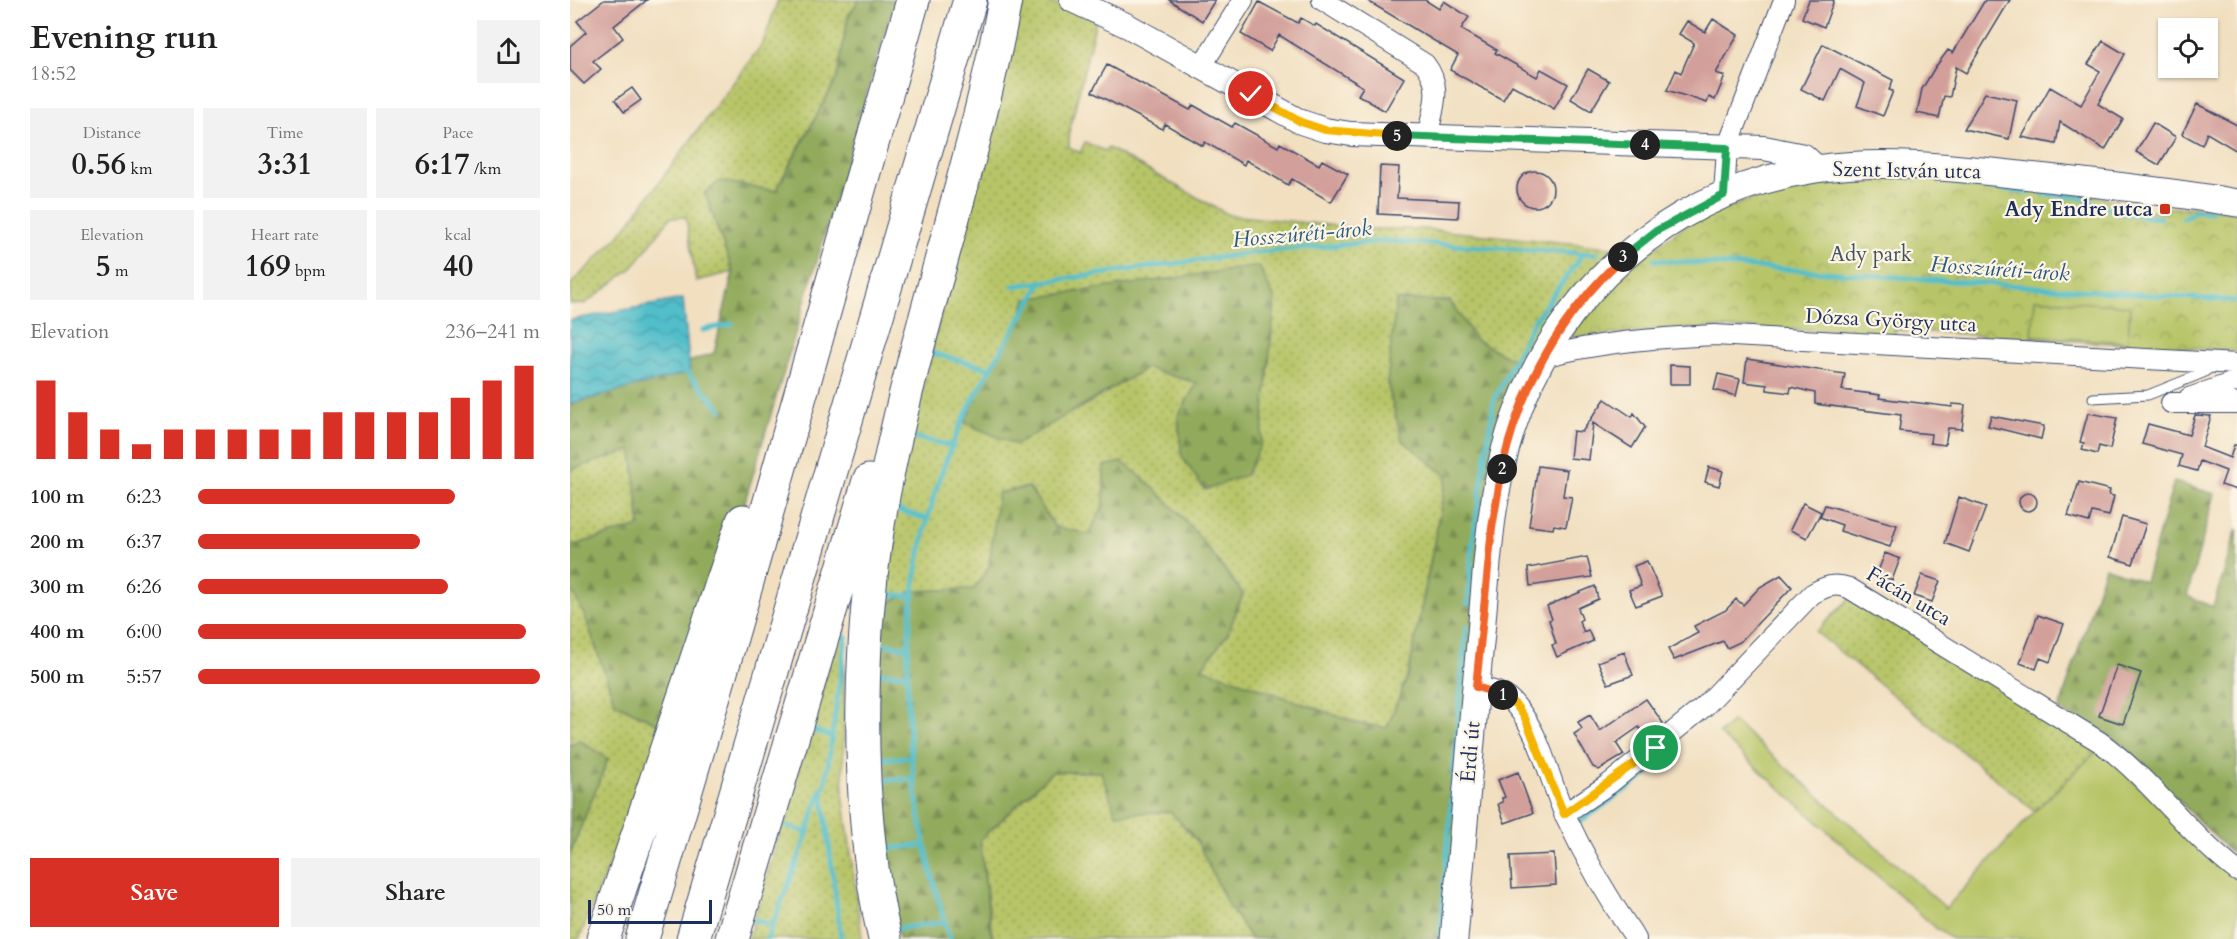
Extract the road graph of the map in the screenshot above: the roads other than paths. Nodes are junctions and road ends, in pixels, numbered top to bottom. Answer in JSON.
{"nodes":[{"id":1,"x":913,"y":0,"type":"edge"},
{"id":2,"x":970,"y":0,"type":"edge"},
{"id":3,"x":1005,"y":0,"type":"edge"},
{"id":4,"x":1072,"y":0,"type":"edge"},
{"id":5,"x":1243,"y":0,"type":"edge"},
{"id":6,"x":1322,"y":0,"type":"edge"},
{"id":7,"x":1784,"y":0,"type":"edge"},
{"id":8,"x":1201,"y":67,"type":"junction"},
{"id":9,"x":1427,"y":138,"type":"junction"},
{"id":10,"x":1727,"y":148,"type":"junction"},
{"id":11,"x":1818,"y":169,"type":"junction"},
{"id":12,"x":1724,"y":195,"type":"junction"},
{"id":13,"x":2237,"y":203,"type":"edge"},
{"id":14,"x":942,"y":251,"type":"junction"},
{"id":15,"x":1543,"y":357,"type":"junction"},
{"id":16,"x":2228,"y":363,"type":"edge"},
{"id":17,"x":2237,"y":381,"type":"edge"},
{"id":18,"x":802,"y":388,"type":"junction"},
{"id":19,"x":2093,"y":398,"type":"dead end"},
{"id":20,"x":2237,"y":403,"type":"edge"},
{"id":21,"x":1476,"y":687,"type":"junction"},
{"id":22,"x":1564,"y":814,"type":"junction"},
{"id":23,"x":634,"y":846,"type":"junction"},
{"id":24,"x":2237,"y":871,"type":"edge"},
{"id":25,"x":589,"y":939,"type":"edge"},
{"id":26,"x":603,"y":939,"type":"edge"},
{"id":27,"x":642,"y":939,"type":"edge"},
{"id":28,"x":693,"y":939,"type":"edge"},
{"id":29,"x":732,"y":939,"type":"edge"},
{"id":30,"x":885,"y":939,"type":"edge"},
{"id":31,"x":1454,"y":939,"type":"edge"},
{"id":32,"x":1636,"y":939,"type":"edge"}],
"edges":[{"from":1,"to":18,"type":"highway"},
{"from":2,"to":28,"type":"highway"},
{"from":3,"to":14,"type":"highway"},
{"from":4,"to":8,"type":"street","name":"Szent István utca"},
{"from":5,"to":8,"type":"street"},
{"from":6,"to":9,"type":"street"},
{"from":7,"to":10,"type":"street"},
{"from":8,"to":9,"type":"street","name":"Szent István utca"},
{"from":9,"to":10,"type":"street","name":"Szent István utca"},
{"from":10,"to":11,"type":"street","name":"Szent István utca"},
{"from":10,"to":12,"type":"street"},
{"from":11,"to":12,"type":"main road","name":"Érdi út"},
{"from":11,"to":13,"type":"main road","name":"Szent István utca"},
{"from":12,"to":15,"type":"main road","name":"Érdi út"},
{"from":14,"to":29,"type":"highway"},
{"from":14,"to":30,"type":"highway"},
{"from":15,"to":16,"type":"street","name":"Dózsa György utca"},
{"from":15,"to":21,"type":"main road","name":"Érdi út"},
{"from":16,"to":19,"type":"lane"},
{"from":17,"to":20,"type":"street"},
{"from":18,"to":23,"type":"highway"},
{"from":18,"to":27,"type":"highway"},
{"from":21,"to":22,"type":"street"},
{"from":21,"to":31,"type":"main road","name":"Érdi út"},
{"from":22,"to":24,"type":"street","name":"Fácán utca"},
{"from":22,"to":32,"type":"street"},
{"from":23,"to":25,"type":"highway"},
{"from":23,"to":26,"type":"highway"}]}
